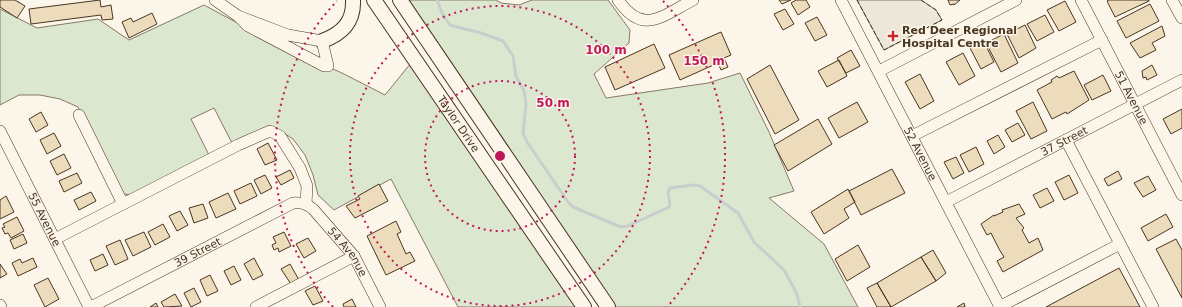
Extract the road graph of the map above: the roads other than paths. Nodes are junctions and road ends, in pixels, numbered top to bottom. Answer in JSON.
{"nodes":[{"id":1,"x":215,"y":0,"type":"edge"},
{"id":2,"x":353,"y":0,"type":"edge"},
{"id":3,"x":374,"y":0,"type":"edge"},
{"id":4,"x":400,"y":0,"type":"edge"},
{"id":5,"x":618,"y":0,"type":"edge"},
{"id":6,"x":693,"y":0,"type":"edge"},
{"id":7,"x":841,"y":0,"type":"edge"},
{"id":8,"x":1016,"y":0,"type":"edge"},
{"id":9,"x":1081,"y":0,"type":"edge"},
{"id":10,"x":1172,"y":0,"type":"edge"},
{"id":11,"x":238,"y":16,"type":"junction"},
{"id":12,"x":1182,"y":18,"type":"edge"},
{"id":13,"x":1102,"y":40,"type":"junction"},
{"id":14,"x":322,"y":41,"type":"junction"},
{"id":15,"x":879,"y":71,"type":"junction"},
{"id":16,"x":1182,"y":80,"type":"edge"},
{"id":17,"x":1135,"y":104,"type":"junction"},
{"id":18,"x":79,"y":115,"type":"dead end"},
{"id":19,"x":0,"y":131,"type":"edge"},
{"id":20,"x":912,"y":136,"type":"junction"},
{"id":21,"x":1066,"y":140,"type":"junction"},
{"id":22,"x":1182,"y":195,"type":"edge"},
{"id":23,"x":946,"y":202,"type":"junction"},
{"id":24,"x":123,"y":204,"type":"junction"},
{"id":25,"x":306,"y":204,"type":"junction"},
{"id":26,"x":55,"y":239,"type":"junction"},
{"id":27,"x":1120,"y":244,"type":"junction"},
{"id":28,"x":354,"y":256,"type":"junction"},
{"id":29,"x":90,"y":307,"type":"edge"},
{"id":30,"x":256,"y":307,"type":"edge"},
{"id":31,"x":380,"y":307,"type":"edge"},
{"id":32,"x":584,"y":307,"type":"edge"},
{"id":33,"x":608,"y":307,"type":"edge"},
{"id":34,"x":1000,"y":307,"type":"edge"},
{"id":35,"x":1153,"y":307,"type":"edge"}],
"edges":[{"from":1,"to":11,"type":"street"},
{"from":2,"to":14,"type":"main road"},
{"from":3,"to":32,"type":"main road","name":"Taylor Drive"},
{"from":4,"to":33,"type":"main road","name":"Taylor Drive"},
{"from":5,"to":6,"type":"street"},
{"from":7,"to":15,"type":"street","name":"52 Avenue"},
{"from":8,"to":15,"type":"street"},
{"from":9,"to":13,"type":"street","name":"51 Avenue"},
{"from":10,"to":12,"type":"street"},
{"from":11,"to":14,"type":"street"},
{"from":11,"to":14,"type":"street"},
{"from":13,"to":17,"type":"street","name":"51 Avenue"},
{"from":13,"to":20,"type":"street"},
{"from":15,"to":20,"type":"street","name":"52 Avenue"},
{"from":16,"to":17,"type":"street","name":"37 Street"},
{"from":17,"to":21,"type":"street","name":"37 Street"},
{"from":17,"to":22,"type":"street","name":"51 Avenue"},
{"from":18,"to":24,"type":"street"},
{"from":19,"to":26,"type":"street","name":"55 Avenue"},
{"from":20,"to":23,"type":"street","name":"52 Avenue"},
{"from":21,"to":23,"type":"street","name":"37 Street"},
{"from":21,"to":27,"type":"street"},
{"from":23,"to":34,"type":"street","name":"52 Avenue"},
{"from":24,"to":25,"type":"street"},
{"from":24,"to":26,"type":"street"},
{"from":25,"to":28,"type":"street","name":"54 Avenue"},
{"from":25,"to":29,"type":"street","name":"39 Street"},
{"from":26,"to":29,"type":"street","name":"55 Avenue"},
{"from":27,"to":34,"type":"street"},
{"from":27,"to":35,"type":"street"},
{"from":28,"to":30,"type":"street"},
{"from":28,"to":31,"type":"street","name":"54 Avenue"}]}
